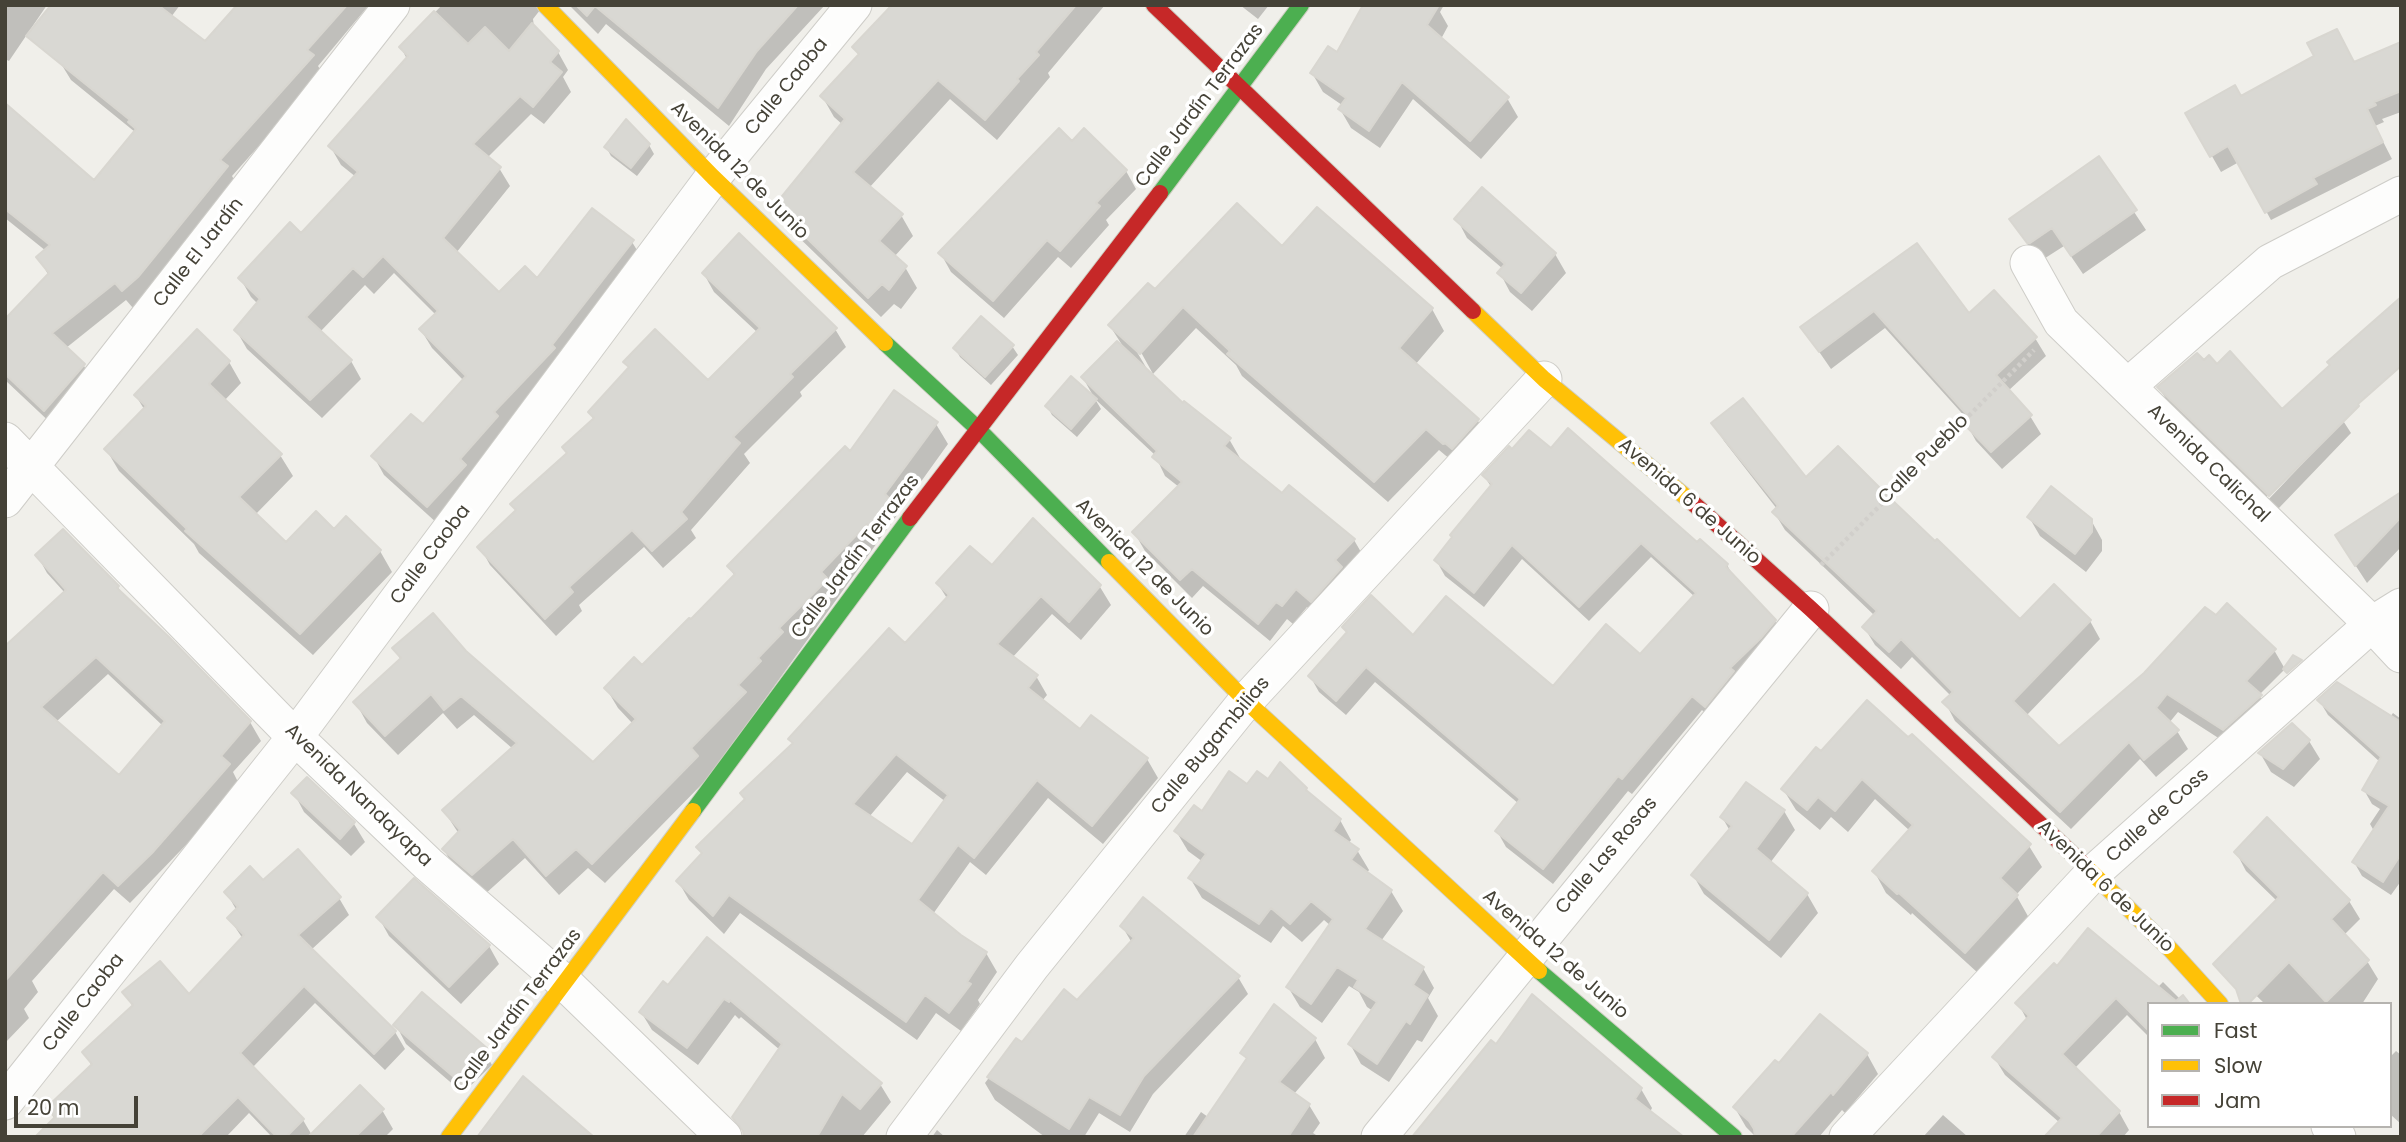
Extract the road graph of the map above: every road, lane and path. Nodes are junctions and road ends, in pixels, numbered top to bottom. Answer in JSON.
{"nodes":[{"id":1,"x":392,"y":5,"type":"edge"},
{"id":2,"x":545,"y":5,"type":"edge"},
{"id":3,"x":854,"y":5,"type":"edge"},
{"id":4,"x":1154,"y":5,"type":"edge"},
{"id":5,"x":1301,"y":5,"type":"edge"},
{"id":6,"x":1241,"y":90,"type":"junction"},
{"id":7,"x":713,"y":177,"type":"junction"},
{"id":8,"x":2401,"y":194,"type":"edge"},
{"id":9,"x":2028,"y":263,"type":"dead end"},
{"id":10,"x":2061,"y":322,"type":"junction"},
{"id":11,"x":1544,"y":379,"type":"junction"},
{"id":12,"x":2128,"y":386,"type":"junction"},
{"id":13,"x":977,"y":428,"type":"junction"},
{"id":14,"x":5,"y":440,"type":"edge"},
{"id":15,"x":31,"y":467,"type":"junction"},
{"id":16,"x":5,"y":500,"type":"edge"},
{"id":17,"x":1811,"y":609,"type":"junction"},
{"id":18,"x":2386,"y":615,"type":"edge"},
{"id":19,"x":2401,"y":655,"type":"edge"},
{"id":20,"x":1246,"y":701,"type":"junction"},
{"id":21,"x":295,"y":737,"type":"junction"},
{"id":22,"x":2093,"y":873,"type":"junction"},
{"id":23,"x":1523,"y":958,"type":"junction"},
{"id":24,"x":566,"y":984,"type":"junction"},
{"id":25,"x":2218,"y":1002,"type":"edge"},
{"id":26,"x":5,"y":1102,"type":"edge"},
{"id":27,"x":449,"y":1137,"type":"edge"},
{"id":28,"x":724,"y":1137,"type":"edge"},
{"id":29,"x":904,"y":1137,"type":"edge"},
{"id":30,"x":1379,"y":1137,"type":"edge"},
{"id":31,"x":1734,"y":1137,"type":"edge"},
{"id":32,"x":1847,"y":1137,"type":"edge"}],
"edges":[{"from":1,"to":15,"type":"street","name":"Calle El Jardín"},
{"from":2,"to":7,"type":"street","name":"Avenida 12 de Junio"},
{"from":3,"to":7,"type":"street","name":"Calle Caoba"},
{"from":4,"to":6,"type":"street","name":"Avenida 6 de Junio"},
{"from":5,"to":6,"type":"street","name":"Calle Jardín Terrazas"},
{"from":6,"to":11,"type":"street","name":"Avenida 6 de Junio"},
{"from":6,"to":13,"type":"street","name":"Calle Jardín Terrazas"},
{"from":7,"to":13,"type":"street","name":"Avenida 12 de Junio"},
{"from":7,"to":21,"type":"street","name":"Calle Caoba"},
{"from":8,"to":12,"type":"street"},
{"from":9,"to":10,"type":"street","name":"Avenida Calichal"},
{"from":10,"to":12,"type":"street","name":"Avenida Calichal"},
{"from":10,"to":17,"type":"path","name":"Calle Pueblo"},
{"from":11,"to":17,"type":"street","name":"Avenida 6 de Junio"},
{"from":11,"to":20,"type":"street","name":"Calle Bugambilias"},
{"from":12,"to":18,"type":"street","name":"Avenida Calichal"},
{"from":13,"to":20,"type":"street","name":"Avenida 12 de Junio"},
{"from":13,"to":24,"type":"street","name":"Calle Jardín Terrazas"},
{"from":14,"to":15,"type":"street","name":"Avenida Nandayapa"},
{"from":15,"to":16,"type":"street","name":"Calle El Jardín"},
{"from":15,"to":21,"type":"street","name":"Avenida Nandayapa"},
{"from":17,"to":22,"type":"street","name":"Avenida 6 de Junio"},
{"from":17,"to":23,"type":"street","name":"Calle Las Rosas"},
{"from":18,"to":19,"type":"street","name":"Avenida Calichal"},
{"from":18,"to":22,"type":"street","name":"Calle de Coss"},
{"from":20,"to":23,"type":"street","name":"Avenida 12 de Junio"},
{"from":20,"to":29,"type":"street","name":"Calle Bugambilias"},
{"from":21,"to":24,"type":"street","name":"Avenida Nandayapa"},
{"from":21,"to":26,"type":"street","name":"Calle Caoba"},
{"from":22,"to":25,"type":"street","name":"Avenida 6 de Junio"},
{"from":22,"to":32,"type":"street","name":"Calle de Coss"},
{"from":23,"to":30,"type":"street","name":"Calle Las Rosas"},
{"from":23,"to":31,"type":"street","name":"Avenida 12 de Junio"},
{"from":24,"to":27,"type":"street","name":"Calle Jardín Terrazas"},
{"from":24,"to":28,"type":"street","name":"Avenida Nandayapa"}]}
